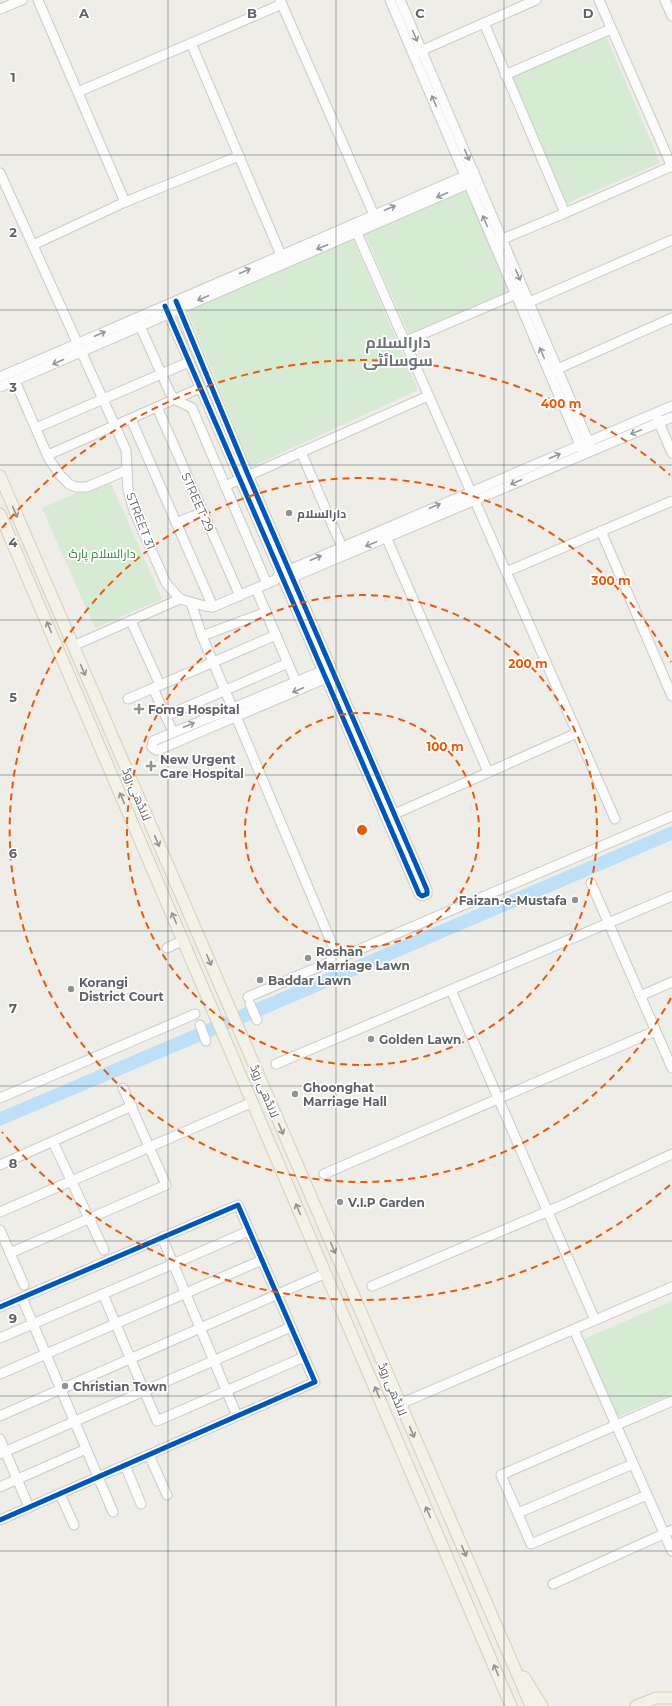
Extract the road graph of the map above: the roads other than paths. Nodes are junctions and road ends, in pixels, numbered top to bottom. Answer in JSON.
{"nodes":[{"id":1,"x":22,"y":0,"type":"edge"},
{"id":2,"x":38,"y":0,"type":"edge"},
{"id":3,"x":390,"y":0,"type":"edge"},
{"id":4,"x":400,"y":0,"type":"edge"},
{"id":5,"x":536,"y":0,"type":"edge"},
{"id":6,"x":599,"y":0,"type":"edge"},
{"id":7,"x":665,"y":0,"type":"edge"},
{"id":8,"x":281,"y":2,"type":"edge"},
{"id":9,"x":0,"y":9,"type":"edge"},
{"id":10,"x":672,"y":16,"type":"edge"},
{"id":11,"x":484,"y":23,"type":"junction"},
{"id":12,"x":611,"y":29,"type":"junction"},
{"id":13,"x":191,"y":43,"type":"junction"},
{"id":14,"x":417,"y":52,"type":"junction"},
{"id":15,"x":505,"y":75,"type":"junction"},
{"id":16,"x":78,"y":92,"type":"junction"},
{"id":17,"x":239,"y":156,"type":"junction"},
{"id":18,"x":672,"y":166,"type":"edge"},
{"id":19,"x":0,"y":173,"type":"edge"},
{"id":20,"x":472,"y":178,"type":"junction"},
{"id":21,"x":125,"y":202,"type":"junction"},
{"id":22,"x":565,"y":213,"type":"junction"},
{"id":23,"x":374,"y":215,"type":"junction"},
{"id":24,"x":354,"y":228,"type":"junction"},
{"id":25,"x":672,"y":240,"type":"edge"},
{"id":26,"x":499,"y":241,"type":"junction"},
{"id":27,"x":33,"y":245,"type":"junction"},
{"id":28,"x":281,"y":255,"type":"junction"},
{"id":29,"x":520,"y":292,"type":"junction"},
{"id":30,"x":525,"y":304,"type":"junction"},
{"id":31,"x":178,"y":305,"type":"junction"},
{"id":32,"x":167,"y":310,"type":"junction"},
{"id":33,"x":672,"y":318,"type":"edge"},
{"id":34,"x":140,"y":326,"type":"junction"},
{"id":35,"x":404,"y":342,"type":"junction"},
{"id":36,"x":80,"y":348,"type":"junction"},
{"id":37,"x":189,"y":362,"type":"junction"},
{"id":38,"x":554,"y":370,"type":"junction"},
{"id":39,"x":162,"y":374,"type":"junction"},
{"id":40,"x":0,"y":377,"type":"edge"},
{"id":41,"x":15,"y":381,"type":"junction"},
{"id":42,"x":0,"y":387,"type":"edge"},
{"id":43,"x":200,"y":388,"type":"junction"},
{"id":44,"x":428,"y":396,"type":"junction"},
{"id":45,"x":174,"y":399,"type":"junction"},
{"id":46,"x":103,"y":400,"type":"junction"},
{"id":47,"x":672,"y":406,"type":"edge"},
{"id":48,"x":157,"y":408,"type":"junction"},
{"id":49,"x":654,"y":413,"type":"junction"},
{"id":50,"x":672,"y":417,"type":"edge"},
{"id":51,"x":131,"y":419,"type":"junction"},
{"id":52,"x":658,"y":423,"type":"junction"},
{"id":53,"x":115,"y":426,"type":"junction"},
{"id":54,"x":36,"y":428,"type":"junction"},
{"id":55,"x":586,"y":447,"type":"junction"},
{"id":56,"x":301,"y":452,"type":"junction"},
{"id":57,"x":672,"y":453,"type":"edge"},
{"id":58,"x":48,"y":455,"type":"junction"},
{"id":59,"x":127,"y":470,"type":"junction"},
{"id":60,"x":248,"y":475,"type":"junction"},
{"id":61,"x":0,"y":476,"type":"edge"},
{"id":62,"x":240,"y":480,"type":"junction"},
{"id":63,"x":225,"y":486,"type":"junction"},
{"id":64,"x":472,"y":495,"type":"junction"},
{"id":65,"x":672,"y":501,"type":"edge"},
{"id":66,"x":203,"y":512,"type":"junction"},
{"id":67,"x":0,"y":514,"type":"edge"},
{"id":68,"x":176,"y":523,"type":"junction"},
{"id":69,"x":601,"y":531,"type":"junction"},
{"id":70,"x":385,"y":533,"type":"junction"},
{"id":71,"x":342,"y":547,"type":"junction"},
{"id":72,"x":506,"y":572,"type":"junction"},
{"id":73,"x":291,"y":573,"type":"junction"},
{"id":74,"x":276,"y":580,"type":"junction"},
{"id":75,"x":256,"y":589,"type":"junction"},
{"id":76,"x":240,"y":596,"type":"junction"},
{"id":77,"x":180,"y":598,"type":"junction"},
{"id":78,"x":191,"y":603,"type":"junction"},
{"id":79,"x":213,"y":607,"type":"junction"},
{"id":80,"x":266,"y":612,"type":"junction"},
{"id":81,"x":131,"y":621,"type":"junction"},
{"id":82,"x":276,"y":635,"type":"junction"},
{"id":83,"x":202,"y":636,"type":"junction"},
{"id":84,"x":73,"y":646,"type":"junction"},
{"id":85,"x":213,"y":662,"type":"junction"},
{"id":86,"x":288,"y":663,"type":"junction"},
{"id":87,"x":328,"y":673,"type":"junction"},
{"id":88,"x":296,"y":682,"type":"junction"},
{"id":89,"x":157,"y":687,"type":"junction"},
{"id":90,"x":224,"y":690,"type":"junction"},
{"id":91,"x":672,"y":696,"type":"edge"},
{"id":92,"x":128,"y":699,"type":"dead end"},
{"id":93,"x":232,"y":708,"type":"junction"},
{"id":94,"x":166,"y":716,"type":"junction"},
{"id":95,"x":236,"y":717,"type":"junction"},
{"id":96,"x":174,"y":732,"type":"junction"},
{"id":97,"x":577,"y":733,"type":"junction"},
{"id":98,"x":488,"y":772,"type":"junction"},
{"id":99,"x":390,"y":816,"type":"junction"},
{"id":100,"x":672,"y":816,"type":"edge"},
{"id":101,"x":616,"y":819,"type":"dead end"},
{"id":102,"x":591,"y":883,"type":"dead end"},
{"id":103,"x":672,"y":896,"type":"edge"},
{"id":104,"x":608,"y":923,"type":"junction"},
{"id":105,"x":184,"y":940,"type":"junction"},
{"id":106,"x":332,"y":944,"type":"dead end"},
{"id":107,"x":167,"y":948,"type":"dead end"},
{"id":108,"x":672,"y":982,"type":"edge"},
{"id":109,"x":451,"y":990,"type":"junction"},
{"id":110,"x":640,"y":996,"type":"junction"},
{"id":111,"x":195,"y":1014,"type":"dead end"},
{"id":112,"x":257,"y":1020,"type":"dead end"},
{"id":113,"x":200,"y":1025,"type":"dead end"},
{"id":114,"x":656,"y":1031,"type":"junction"},
{"id":115,"x":206,"y":1041,"type":"dead end"},
{"id":116,"x":276,"y":1064,"type":"dead end"},
{"id":117,"x":672,"y":1068,"type":"edge"},
{"id":118,"x":123,"y":1088,"type":"dead end"},
{"id":119,"x":0,"y":1098,"type":"edge"},
{"id":120,"x":499,"y":1099,"type":"junction"},
{"id":121,"x":253,"y":1102,"type":"junction"},
{"id":122,"x":132,"y":1106,"type":"junction"},
{"id":123,"x":53,"y":1142,"type":"junction"},
{"id":124,"x":150,"y":1147,"type":"junction"},
{"id":125,"x":672,"y":1154,"type":"edge"},
{"id":126,"x":0,"y":1165,"type":"edge"},
{"id":127,"x":324,"y":1174,"type":"dead end"},
{"id":128,"x":71,"y":1181,"type":"junction"},
{"id":129,"x":548,"y":1211,"type":"junction"},
{"id":130,"x":0,"y":1212,"type":"edge"},
{"id":131,"x":89,"y":1220,"type":"junction"},
{"id":132,"x":0,"y":1230,"type":"edge"},
{"id":133,"x":249,"y":1230,"type":"junction"},
{"id":134,"x":162,"y":1237,"type":"junction"},
{"id":135,"x":104,"y":1250,"type":"dead end"},
{"id":136,"x":10,"y":1253,"type":"junction"},
{"id":137,"x":262,"y":1260,"type":"junction"},
{"id":138,"x":173,"y":1264,"type":"junction"},
{"id":139,"x":326,"y":1273,"type":"junction"},
{"id":140,"x":24,"y":1285,"type":"dead end"},
{"id":141,"x":372,"y":1286,"type":"dead end"},
{"id":142,"x":672,"y":1287,"type":"edge"},
{"id":143,"x":103,"y":1294,"type":"junction"},
{"id":144,"x":186,"y":1294,"type":"junction"},
{"id":145,"x":277,"y":1294,"type":"junction"},
{"id":146,"x":22,"y":1298,"type":"junction"},
{"id":147,"x":0,"y":1308,"type":"edge"},
{"id":148,"x":595,"y":1320,"type":"junction"},
{"id":149,"x":33,"y":1323,"type":"junction"},
{"id":150,"x":115,"y":1324,"type":"junction"},
{"id":151,"x":291,"y":1327,"type":"junction"},
{"id":152,"x":200,"y":1328,"type":"junction"},
{"id":153,"x":574,"y":1330,"type":"junction"},
{"id":154,"x":0,"y":1338,"type":"edge"},
{"id":155,"x":46,"y":1354,"type":"junction"},
{"id":156,"x":304,"y":1357,"type":"junction"},
{"id":157,"x":130,"y":1359,"type":"junction"},
{"id":158,"x":214,"y":1360,"type":"junction"},
{"id":159,"x":0,"y":1374,"type":"edge"},
{"id":160,"x":61,"y":1389,"type":"junction"},
{"id":161,"x":226,"y":1390,"type":"junction"},
{"id":162,"x":144,"y":1391,"type":"junction"},
{"id":163,"x":672,"y":1401,"type":"edge"},
{"id":164,"x":400,"y":1404,"type":"junction"},
{"id":165,"x":0,"y":1416,"type":"edge"},
{"id":166,"x":237,"y":1416,"type":"junction"},
{"id":167,"x":75,"y":1421,"type":"junction"},
{"id":168,"x":616,"y":1425,"type":"junction"},
{"id":169,"x":0,"y":1439,"type":"edge"},
{"id":170,"x":86,"y":1449,"type":"junction"},
{"id":171,"x":3,"y":1453,"type":"edge"},
{"id":172,"x":149,"y":1455,"type":"junction"},
{"id":173,"x":633,"y":1464,"type":"junction"},
{"id":174,"x":125,"y":1465,"type":"junction"},
{"id":175,"x":98,"y":1477,"type":"junction"},
{"id":176,"x":17,"y":1479,"type":"junction"},
{"id":177,"x":0,"y":1487,"type":"edge"},
{"id":178,"x":60,"y":1494,"type":"junction"},
{"id":179,"x":167,"y":1495,"type":"dead end"},
{"id":180,"x":647,"y":1495,"type":"junction"},
{"id":181,"x":141,"y":1504,"type":"dead end"},
{"id":182,"x":29,"y":1507,"type":"junction"},
{"id":183,"x":113,"y":1512,"type":"dead end"},
{"id":184,"x":518,"y":1513,"type":"junction"},
{"id":185,"x":0,"y":1520,"type":"edge"},
{"id":186,"x":74,"y":1525,"type":"dead end"},
{"id":187,"x":668,"y":1532,"type":"edge"},
{"id":188,"x":672,"y":1551,"type":"edge"},
{"id":189,"x":553,"y":1584,"type":"dead end"},
{"id":190,"x":497,"y":1628,"type":"junction"},
{"id":191,"x":672,"y":1698,"type":"edge"},
{"id":192,"x":672,"y":1702,"type":"edge"},
{"id":193,"x":511,"y":1706,"type":"edge"},
{"id":194,"x":531,"y":1706,"type":"edge"},
{"id":195,"x":542,"y":1706,"type":"edge"},
{"id":196,"x":636,"y":1706,"type":"edge"},
{"id":197,"x":668,"y":1706,"type":"edge"}],
"edges":[{"from":1,"to":9,"type":"street"},
{"from":2,"to":16,"type":"street"},
{"from":3,"to":14,"type":"street"},
{"from":4,"to":14,"type":"street","one_way":true},
{"from":5,"to":11,"type":"street"},
{"from":6,"to":12,"type":"street"},
{"from":7,"to":10,"type":"street"},
{"from":8,"to":13,"type":"street"},
{"from":8,"to":23,"type":"street"},
{"from":11,"to":14,"type":"street"},
{"from":11,"to":15,"type":"street"},
{"from":12,"to":15,"type":"street"},
{"from":12,"to":18,"type":"street"},
{"from":13,"to":16,"type":"street"},
{"from":13,"to":17,"type":"street"},
{"from":14,"to":20,"type":"street"},
{"from":15,"to":22,"type":"street"},
{"from":16,"to":21,"type":"street"},
{"from":17,"to":21,"type":"street"},
{"from":17,"to":28,"type":"street"},
{"from":18,"to":22,"type":"street"},
{"from":19,"to":27,"type":"street","name":"STREET 31"},
{"from":23,"to":20,"type":"street","one_way":true},
{"from":20,"to":24,"type":"street","one_way":true},
{"from":20,"to":26,"type":"street"},
{"from":21,"to":27,"type":"street"},
{"from":22,"to":26,"type":"street"},
{"from":23,"to":24,"type":"street"},
{"from":24,"to":28,"type":"street"},
{"from":24,"to":31,"type":"street","one_way":true},
{"from":24,"to":35,"type":"street"},
{"from":25,"to":30,"type":"street"},
{"from":26,"to":29,"type":"street"},
{"from":27,"to":36,"type":"street","name":"STREET 31"},
{"from":31,"to":28,"type":"street","one_way":true},
{"from":29,"to":30,"type":"street"},
{"from":29,"to":35,"type":"street"},
{"from":30,"to":38,"type":"street"},
{"from":31,"to":32,"type":"street"},
{"from":31,"to":60,"type":"street"},
{"from":32,"to":34,"type":"street"},
{"from":36,"to":32,"type":"street","one_way":true},
{"from":32,"to":37,"type":"street"},
{"from":33,"to":38,"type":"street"},
{"from":34,"to":36,"type":"street"},
{"from":34,"to":39,"type":"street"},
{"from":35,"to":44,"type":"street"},
{"from":36,"to":40,"type":"street"},
{"from":36,"to":41,"type":"street","one_way":true},
{"from":36,"to":46,"type":"street","name":"STREET 31"},
{"from":37,"to":39,"type":"street"},
{"from":37,"to":43,"type":"street"},
{"from":38,"to":55,"type":"street"},
{"from":39,"to":45,"type":"street"},
{"from":39,"to":46,"type":"street"},
{"from":41,"to":42,"type":"street"},
{"from":41,"to":54,"type":"street"},
{"from":43,"to":45,"type":"street"},
{"from":43,"to":62,"type":"street"},
{"from":44,"to":56,"type":"street"},
{"from":44,"to":64,"type":"street"},
{"from":45,"to":48,"type":"street"},
{"from":45,"to":63,"type":"street"},
{"from":46,"to":53,"type":"street","name":"STREET 31"},
{"from":46,"to":54,"type":"street"},
{"from":47,"to":49,"type":"street"},
{"from":48,"to":51,"type":"street"},
{"from":48,"to":66,"type":"street","name":"STREET 29"},
{"from":49,"to":52,"type":"street"},
{"from":49,"to":55,"type":"street"},
{"from":50,"to":52,"type":"street"},
{"from":51,"to":53,"type":"street"},
{"from":51,"to":68,"type":"street"},
{"from":52,"to":55,"type":"street","one_way":true},
{"from":52,"to":57,"type":"street"},
{"from":53,"to":58,"type":"street"},
{"from":53,"to":59,"type":"street","name":"STREET 31"},
{"from":54,"to":58,"type":"street"},
{"from":55,"to":64,"type":"street"},
{"from":56,"to":60,"type":"street"},
{"from":56,"to":71,"type":"street"},
{"from":58,"to":59,"type":"street"},
{"from":59,"to":77,"type":"street","name":"STREET 31"},
{"from":60,"to":62,"type":"street"},
{"from":60,"to":73,"type":"street"},
{"from":61,"to":84,"type":"main road","name":"لانڈھی روڈ","one_way":true},
{"from":62,"to":63,"type":"street"},
{"from":62,"to":74,"type":"street"},
{"from":63,"to":74,"type":"street"},
{"from":64,"to":70,"type":"street"},
{"from":64,"to":72,"type":"street"},
{"from":65,"to":69,"type":"street"},
{"from":66,"to":68,"type":"street"},
{"from":66,"to":76,"type":"street","name":"STREET 29"},
{"from":105,"to":67,"type":"main road","name":"لانڈھی روڈ","one_way":true},
{"from":68,"to":79,"type":"street"},
{"from":69,"to":72,"type":"street"},
{"from":69,"to":91,"type":"street"},
{"from":70,"to":71,"type":"street"},
{"from":70,"to":73,"type":"street","one_way":true},
{"from":70,"to":98,"type":"street"},
{"from":73,"to":71,"type":"street","one_way":true},
{"from":72,"to":97,"type":"street"},
{"from":73,"to":74,"type":"street"},
{"from":73,"to":87,"type":"street"},
{"from":74,"to":75,"type":"street"},
{"from":74,"to":87,"type":"street"},
{"from":75,"to":76,"type":"street"},
{"from":75,"to":80,"type":"street"},
{"from":76,"to":79,"type":"street"},
{"from":77,"to":78,"type":"street","name":"STREET 31"},
{"from":77,"to":81,"type":"street"},
{"from":78,"to":79,"type":"street","name":"STREET 31"},
{"from":78,"to":83,"type":"street"},
{"from":80,"to":82,"type":"street"},
{"from":80,"to":83,"type":"street"},
{"from":81,"to":84,"type":"street"},
{"from":81,"to":89,"type":"street"},
{"from":82,"to":85,"type":"street"},
{"from":82,"to":86,"type":"street"},
{"from":83,"to":85,"type":"street"},
{"from":84,"to":164,"type":"main road","name":"لانڈھی روڈ","one_way":true},
{"from":85,"to":89,"type":"street"},
{"from":85,"to":90,"type":"street"},
{"from":86,"to":88,"type":"street"},
{"from":86,"to":90,"type":"street"},
{"from":87,"to":88,"type":"street"},
{"from":87,"to":95,"type":"street","one_way":true},
{"from":87,"to":99,"type":"street"},
{"from":88,"to":93,"type":"street"},
{"from":89,"to":92,"type":"street"},
{"from":89,"to":94,"type":"street"},
{"from":90,"to":93,"type":"street"},
{"from":90,"to":94,"type":"street"},
{"from":93,"to":95,"type":"street"},
{"from":96,"to":93,"type":"street","one_way":true},
{"from":94,"to":96,"type":"street"},
{"from":95,"to":96,"type":"street"},
{"from":95,"to":106,"type":"street"},
{"from":97,"to":98,"type":"street"},
{"from":97,"to":101,"type":"street"},
{"from":98,"to":99,"type":"street"},
{"from":99,"to":99,"type":"street"},
{"from":100,"to":112,"type":"street"},
{"from":102,"to":104,"type":"street"},
{"from":103,"to":104,"type":"street"},
{"from":104,"to":109,"type":"street"},
{"from":104,"to":110,"type":"street"},
{"from":105,"to":107,"type":"street"},
{"from":105,"to":121,"type":"main road","name":"لانڈھی روڈ"},
{"from":108,"to":110,"type":"street"},
{"from":109,"to":116,"type":"street"},
{"from":109,"to":120,"type":"street"},
{"from":110,"to":114,"type":"street"},
{"from":111,"to":119,"type":"street"},
{"from":113,"to":115,"type":"street"},
{"from":114,"to":117,"type":"street"},
{"from":114,"to":120,"type":"street"},
{"from":118,"to":122,"type":"street"},
{"from":120,"to":127,"type":"street"},
{"from":120,"to":129,"type":"street"},
{"from":121,"to":124,"type":"street"},
{"from":139,"to":121,"type":"main road","name":"لانڈھی روڈ","one_way":true},
{"from":122,"to":123,"type":"street"},
{"from":122,"to":124,"type":"street"},
{"from":123,"to":126,"type":"street"},
{"from":123,"to":128,"type":"street"},
{"from":124,"to":128,"type":"street"},
{"from":124,"to":131,"type":"street"},
{"from":125,"to":129,"type":"street"},
{"from":128,"to":130,"type":"street"},
{"from":128,"to":131,"type":"street"},
{"from":129,"to":141,"type":"street"},
{"from":129,"to":148,"type":"street"},
{"from":131,"to":135,"type":"street"},
{"from":131,"to":136,"type":"street"},
{"from":132,"to":136,"type":"street"},
{"from":133,"to":134,"type":"street"},
{"from":133,"to":137,"type":"street"},
{"from":133,"to":138,"type":"street"},
{"from":134,"to":138,"type":"street"},
{"from":134,"to":146,"type":"street"},
{"from":136,"to":140,"type":"street"},
{"from":137,"to":144,"type":"street"},
{"from":137,"to":145,"type":"street"},
{"from":138,"to":143,"type":"street"},
{"from":138,"to":144,"type":"street"},
{"from":139,"to":145,"type":"street"},
{"from":193,"to":139,"type":"main road","name":"لانڈھی روڈ","one_way":true},
{"from":142,"to":148,"type":"street"},
{"from":143,"to":149,"type":"street"},
{"from":143,"to":150,"type":"street"},
{"from":144,"to":150,"type":"street"},
{"from":144,"to":152,"type":"street"},
{"from":145,"to":151,"type":"street"},
{"from":145,"to":152,"type":"street"},
{"from":146,"to":147,"type":"street"},
{"from":146,"to":149,"type":"street"},
{"from":148,"to":153,"type":"street"},
{"from":149,"to":154,"type":"street"},
{"from":149,"to":155,"type":"street"},
{"from":150,"to":155,"type":"street"},
{"from":150,"to":157,"type":"street"},
{"from":151,"to":156,"type":"street"},
{"from":151,"to":158,"type":"street"},
{"from":152,"to":157,"type":"street"},
{"from":152,"to":158,"type":"street"},
{"from":153,"to":164,"type":"street"},
{"from":153,"to":168,"type":"street"},
{"from":155,"to":159,"type":"street"},
{"from":155,"to":160,"type":"street"},
{"from":156,"to":161,"type":"street"},
{"from":156,"to":166,"type":"street"},
{"from":157,"to":160,"type":"street"},
{"from":157,"to":162,"type":"street"},
{"from":158,"to":161,"type":"street"},
{"from":158,"to":162,"type":"street"},
{"from":160,"to":165,"type":"street"},
{"from":160,"to":167,"type":"street"},
{"from":161,"to":162,"type":"street"},
{"from":161,"to":166,"type":"street"},
{"from":162,"to":167,"type":"street"},
{"from":163,"to":168,"type":"street"},
{"from":164,"to":190,"type":"main road","name":"لانڈھی روڈ","one_way":true},
{"from":166,"to":172,"type":"street"},
{"from":167,"to":170,"type":"street"},
{"from":167,"to":171,"type":"street"},
{"from":168,"to":173,"type":"street"},
{"from":168,"to":184,"type":"street"},
{"from":169,"to":171,"type":"street"},
{"from":170,"to":175,"type":"street"},
{"from":170,"to":176,"type":"street"},
{"from":171,"to":176,"type":"street"},
{"from":172,"to":174,"type":"street"},
{"from":172,"to":179,"type":"street"},
{"from":173,"to":180,"type":"street"},
{"from":173,"to":184,"type":"street"},
{"from":174,"to":175,"type":"street"},
{"from":174,"to":181,"type":"street"},
{"from":175,"to":178,"type":"street"},
{"from":175,"to":183,"type":"street"},
{"from":176,"to":177,"type":"street"},
{"from":176,"to":182,"type":"street"},
{"from":178,"to":182,"type":"street"},
{"from":178,"to":186,"type":"street"},
{"from":180,"to":184,"type":"street"},
{"from":180,"to":187,"type":"street"},
{"from":182,"to":185,"type":"street"},
{"from":187,"to":188,"type":"street"},
{"from":187,"to":189,"type":"street"},
{"from":190,"to":194,"type":"main road","name":"لانڈھی روڈ"},
{"from":190,"to":195,"type":"main road"},
{"from":191,"to":196,"type":"main road"},
{"from":192,"to":197,"type":"main road"}]}
